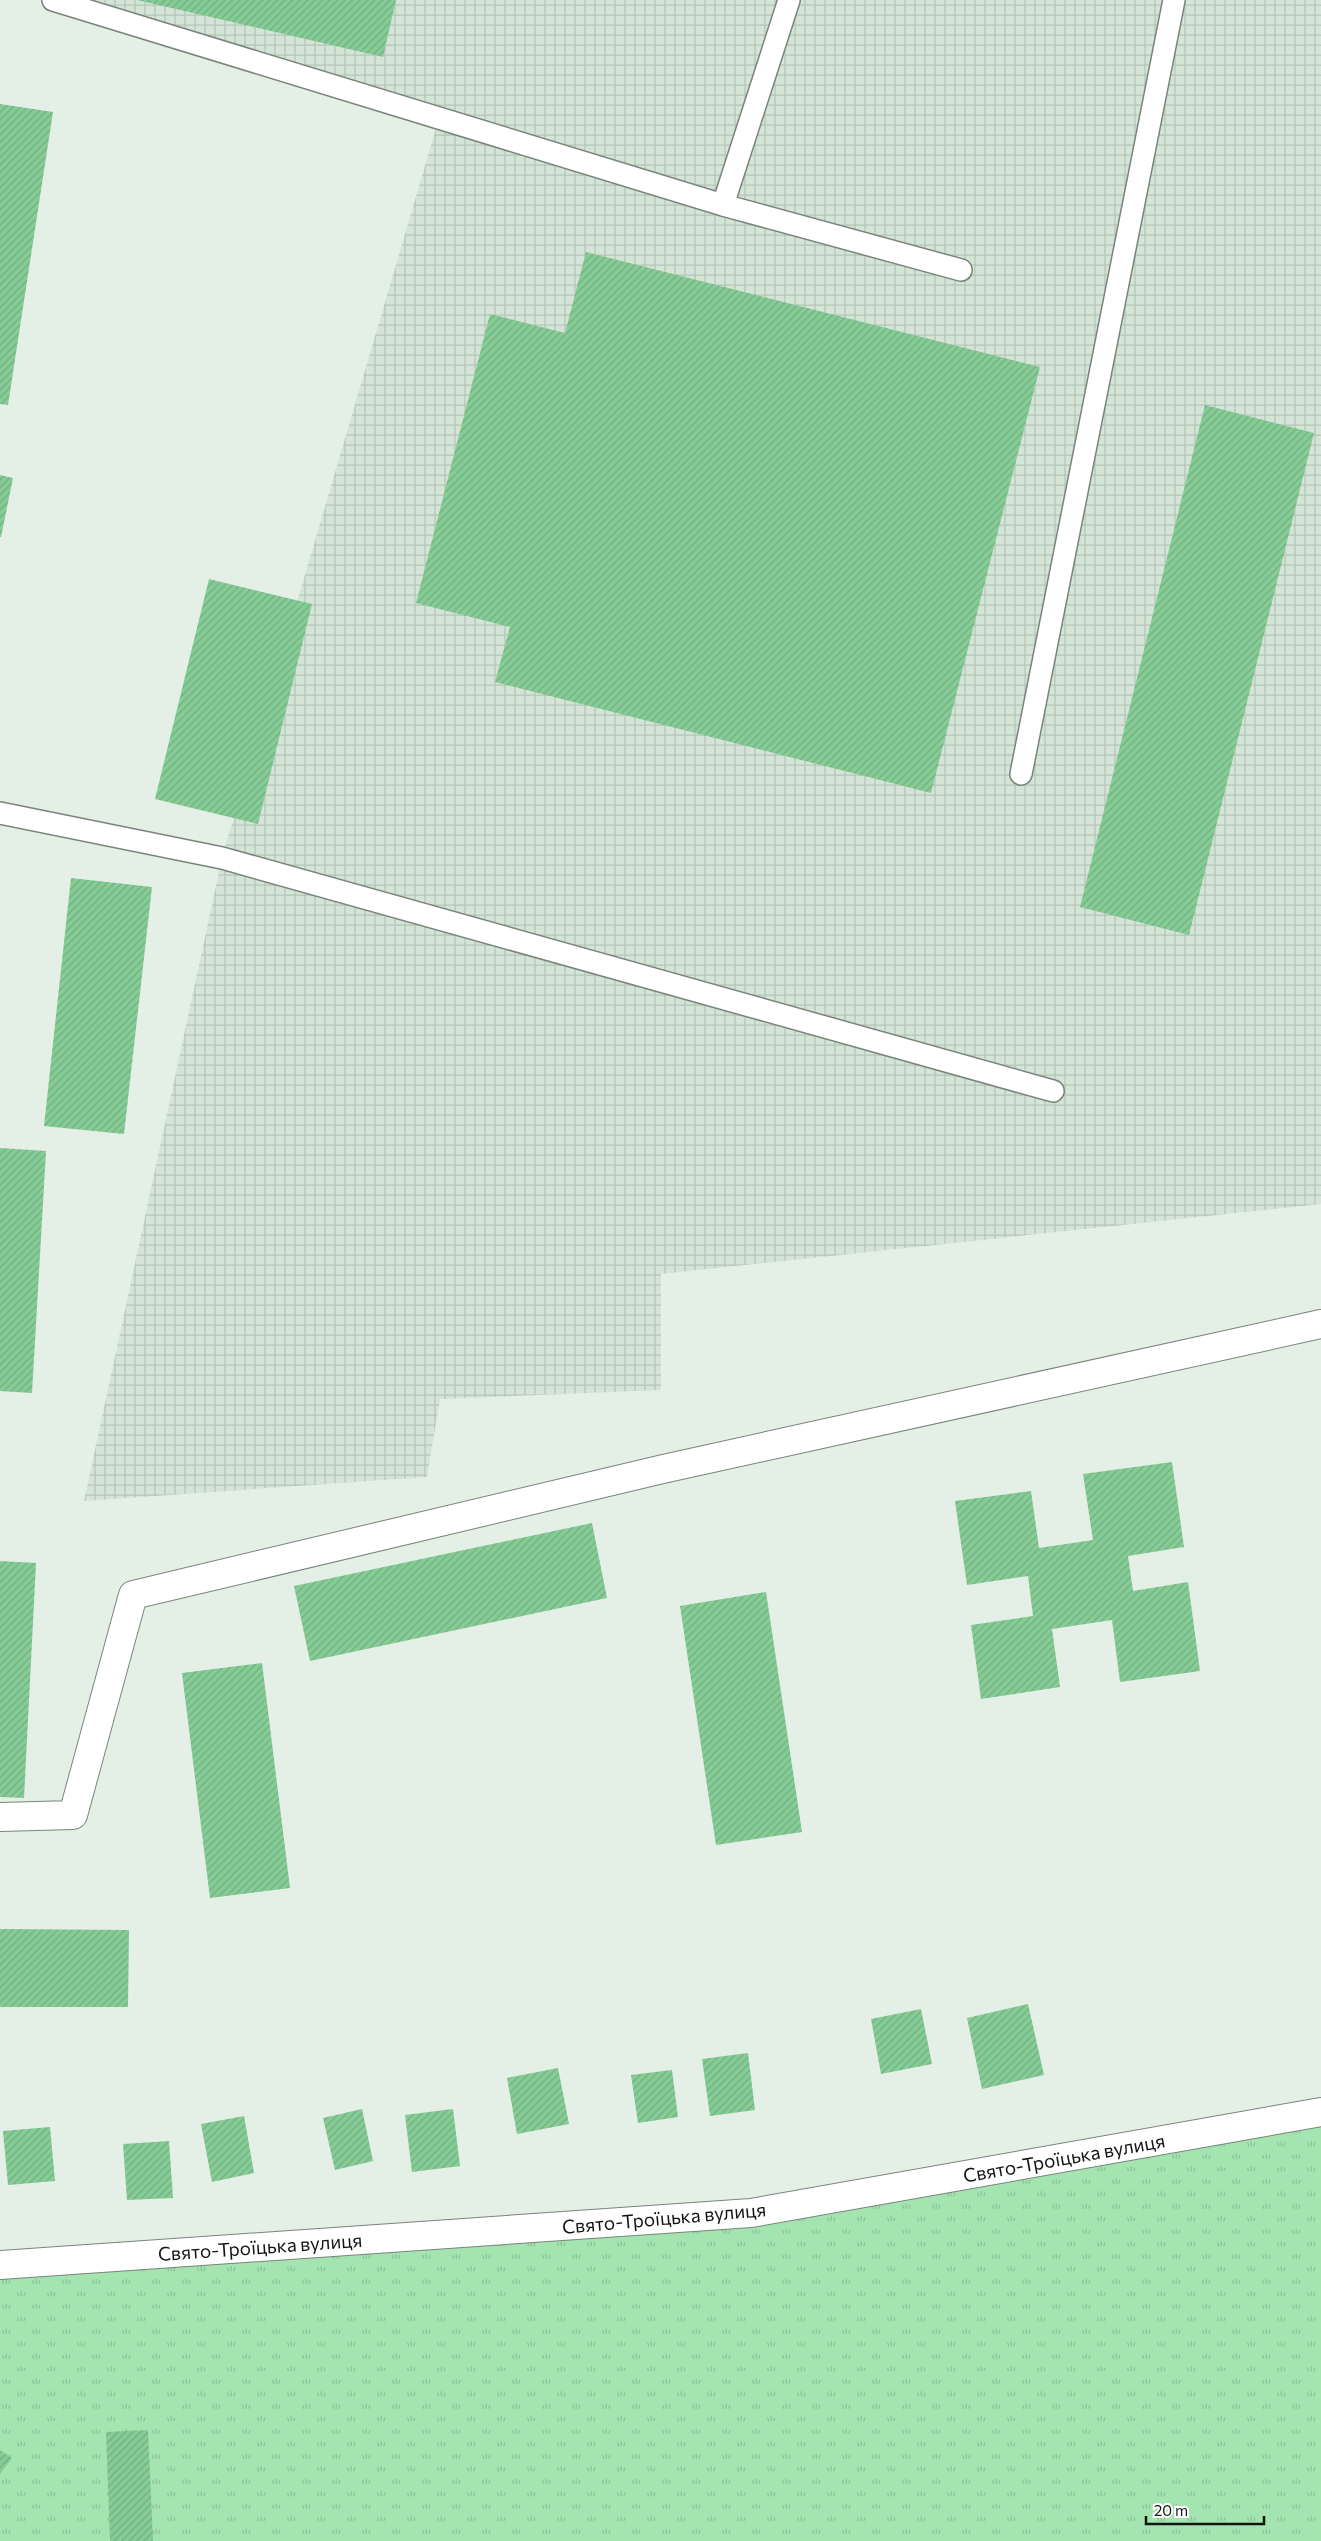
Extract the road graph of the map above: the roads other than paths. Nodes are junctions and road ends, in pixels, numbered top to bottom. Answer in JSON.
{"nodes":[{"id":1,"x":53,"y":0,"type":"edge"},
{"id":2,"x":789,"y":0,"type":"edge"},
{"id":3,"x":1174,"y":0,"type":"edge"},
{"id":4,"x":723,"y":205,"type":"junction"},
{"id":5,"x":960,"y":270,"type":"dead end"},
{"id":6,"x":1021,"y":774,"type":"dead end"},
{"id":7,"x":0,"y":813,"type":"edge"},
{"id":8,"x":1053,"y":1091,"type":"dead end"},
{"id":9,"x":1321,"y":1324,"type":"edge"},
{"id":10,"x":0,"y":1817,"type":"edge"},
{"id":11,"x":1321,"y":2112,"type":"edge"},
{"id":12,"x":0,"y":2264,"type":"edge"}],
"edges":[{"from":1,"to":4,"type":"lane"},
{"from":2,"to":4,"type":"lane"},
{"from":3,"to":6,"type":"lane"},
{"from":4,"to":5,"type":"lane"},
{"from":7,"to":8,"type":"lane"},
{"from":9,"to":10,"type":"street"},
{"from":11,"to":12,"type":"street","name":"Свято-Троїцька вулиця"}]}
